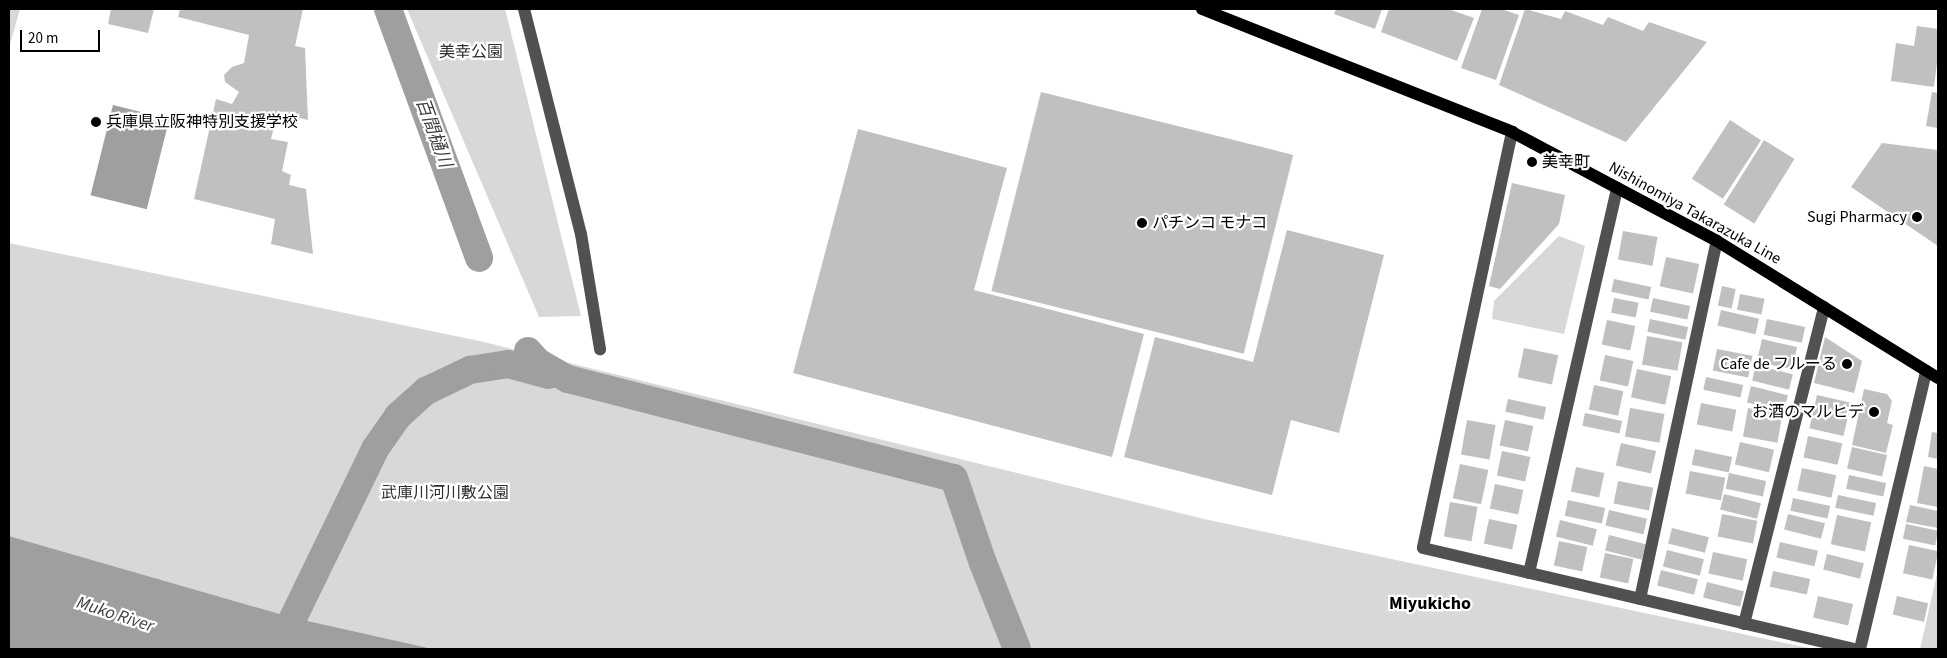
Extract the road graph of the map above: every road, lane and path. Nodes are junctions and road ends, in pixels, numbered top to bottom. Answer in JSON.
{"nodes":[{"id":1,"x":524,"y":9,"type":"edge"},
{"id":2,"x":1202,"y":9,"type":"edge"},
{"id":3,"x":1512,"y":132,"type":"junction"},
{"id":4,"x":1617,"y":188,"type":"junction"},
{"id":5,"x":1717,"y":241,"type":"junction"},
{"id":6,"x":1824,"y":307,"type":"junction"},
{"id":7,"x":600,"y":349,"type":"dead end"},
{"id":8,"x":1926,"y":371,"type":"junction"},
{"id":9,"x":1938,"y":378,"type":"edge"},
{"id":10,"x":1528,"y":573,"type":"junction"},
{"id":11,"x":1640,"y":599,"type":"junction"},
{"id":12,"x":1744,"y":624,"type":"junction"},
{"id":13,"x":1852,"y":649,"type":"edge"},
{"id":14,"x":1860,"y":649,"type":"edge"}],
"edges":[{"from":1,"to":7,"type":"street"},
{"from":2,"to":3,"type":"main road","name":"Nishinomiya Takarazuka Line"},
{"from":3,"to":4,"type":"main road","name":"Nishinomiya Takarazuka Line"},
{"from":3,"to":10,"type":"street"},
{"from":4,"to":5,"type":"main road","name":"Nishinomiya Takarazuka Line"},
{"from":4,"to":10,"type":"street"},
{"from":5,"to":6,"type":"main road","name":"Nishinomiya Takarazuka Line"},
{"from":5,"to":11,"type":"street"},
{"from":6,"to":8,"type":"main road","name":"Nishinomiya Takarazuka Line"},
{"from":6,"to":12,"type":"street"},
{"from":8,"to":9,"type":"main road","name":"Nishinomiya Takarazuka Line"},
{"from":8,"to":14,"type":"street"},
{"from":10,"to":11,"type":"street"},
{"from":11,"to":12,"type":"street"},
{"from":12,"to":13,"type":"street"}]}
